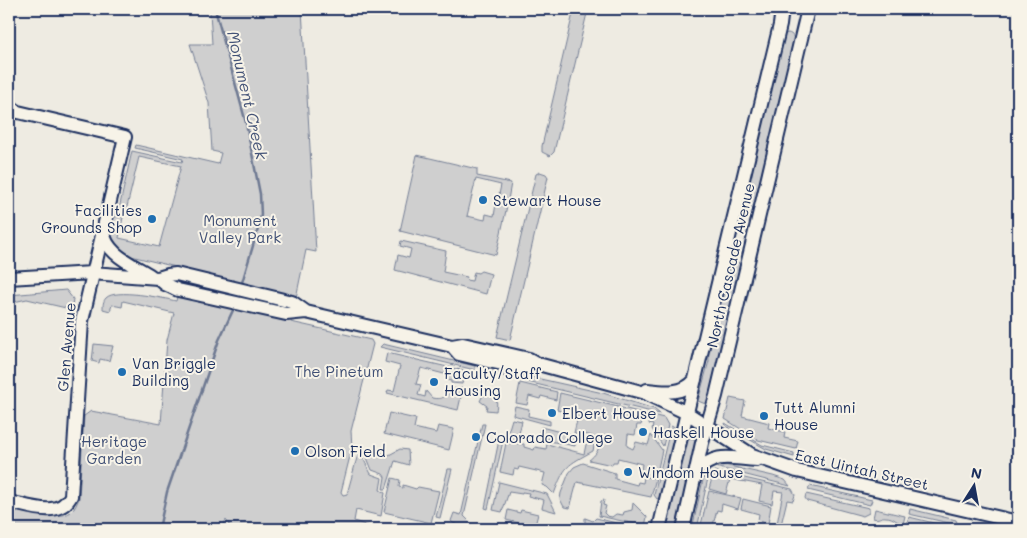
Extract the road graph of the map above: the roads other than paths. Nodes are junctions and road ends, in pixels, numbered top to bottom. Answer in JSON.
{"nodes":[{"id":1,"x":782,"y":9,"type":"edge"},
{"id":2,"x":808,"y":9,"type":"edge"},
{"id":3,"x":9,"y":106,"type":"edge"},
{"id":4,"x":103,"y":229,"type":"junction"},
{"id":5,"x":92,"y":274,"type":"junction"},
{"id":6,"x":9,"y":278,"type":"edge"},
{"id":7,"x":155,"y":278,"type":"junction"},
{"id":8,"x":306,"y":312,"type":"junction"},
{"id":9,"x":695,"y":380,"type":"junction"},
{"id":10,"x":633,"y":388,"type":"junction"},
{"id":11,"x":687,"y":413,"type":"junction"},
{"id":12,"x":708,"y":426,"type":"junction"},
{"id":13,"x":762,"y":460,"type":"junction"},
{"id":14,"x":696,"y":471,"type":"junction"},
{"id":15,"x":9,"y":502,"type":"edge"},
{"id":16,"x":1018,"y":522,"type":"edge"},
{"id":17,"x":659,"y":529,"type":"edge"},
{"id":18,"x":683,"y":529,"type":"edge"}],
"edges":[{"from":1,"to":9,"type":"main road","name":"North Cascade Avenue"},
{"from":2,"to":12,"type":"main road","name":"North Cascade Avenue"},
{"from":3,"to":4,"type":"main road","name":"Glen Avenue"},
{"from":4,"to":5,"type":"main road","name":"Glen Avenue"},
{"from":4,"to":7,"type":"main road"},
{"from":5,"to":6,"type":"main road"},
{"from":5,"to":7,"type":"main road"},
{"from":5,"to":15,"type":"main road","name":"Glen Avenue"},
{"from":7,"to":8,"type":"main road"},
{"from":7,"to":8,"type":"main road"},
{"from":8,"to":10,"type":"main road"},
{"from":9,"to":10,"type":"main road"},
{"from":9,"to":11,"type":"main road","name":"North Cascade Avenue"},
{"from":10,"to":11,"type":"main road","name":"East Uintah Street"},
{"from":11,"to":12,"type":"main road","name":"East Uintah Street"},
{"from":11,"to":17,"type":"main road","name":"North Cascade Avenue"},
{"from":12,"to":13,"type":"main road","name":"East Uintah Street"},
{"from":12,"to":14,"type":"main road","name":"North Cascade Avenue"},
{"from":13,"to":14,"type":"main road"},
{"from":13,"to":16,"type":"main road","name":"East Uintah Street"},
{"from":14,"to":18,"type":"main road","name":"North Cascade Avenue"}]}
